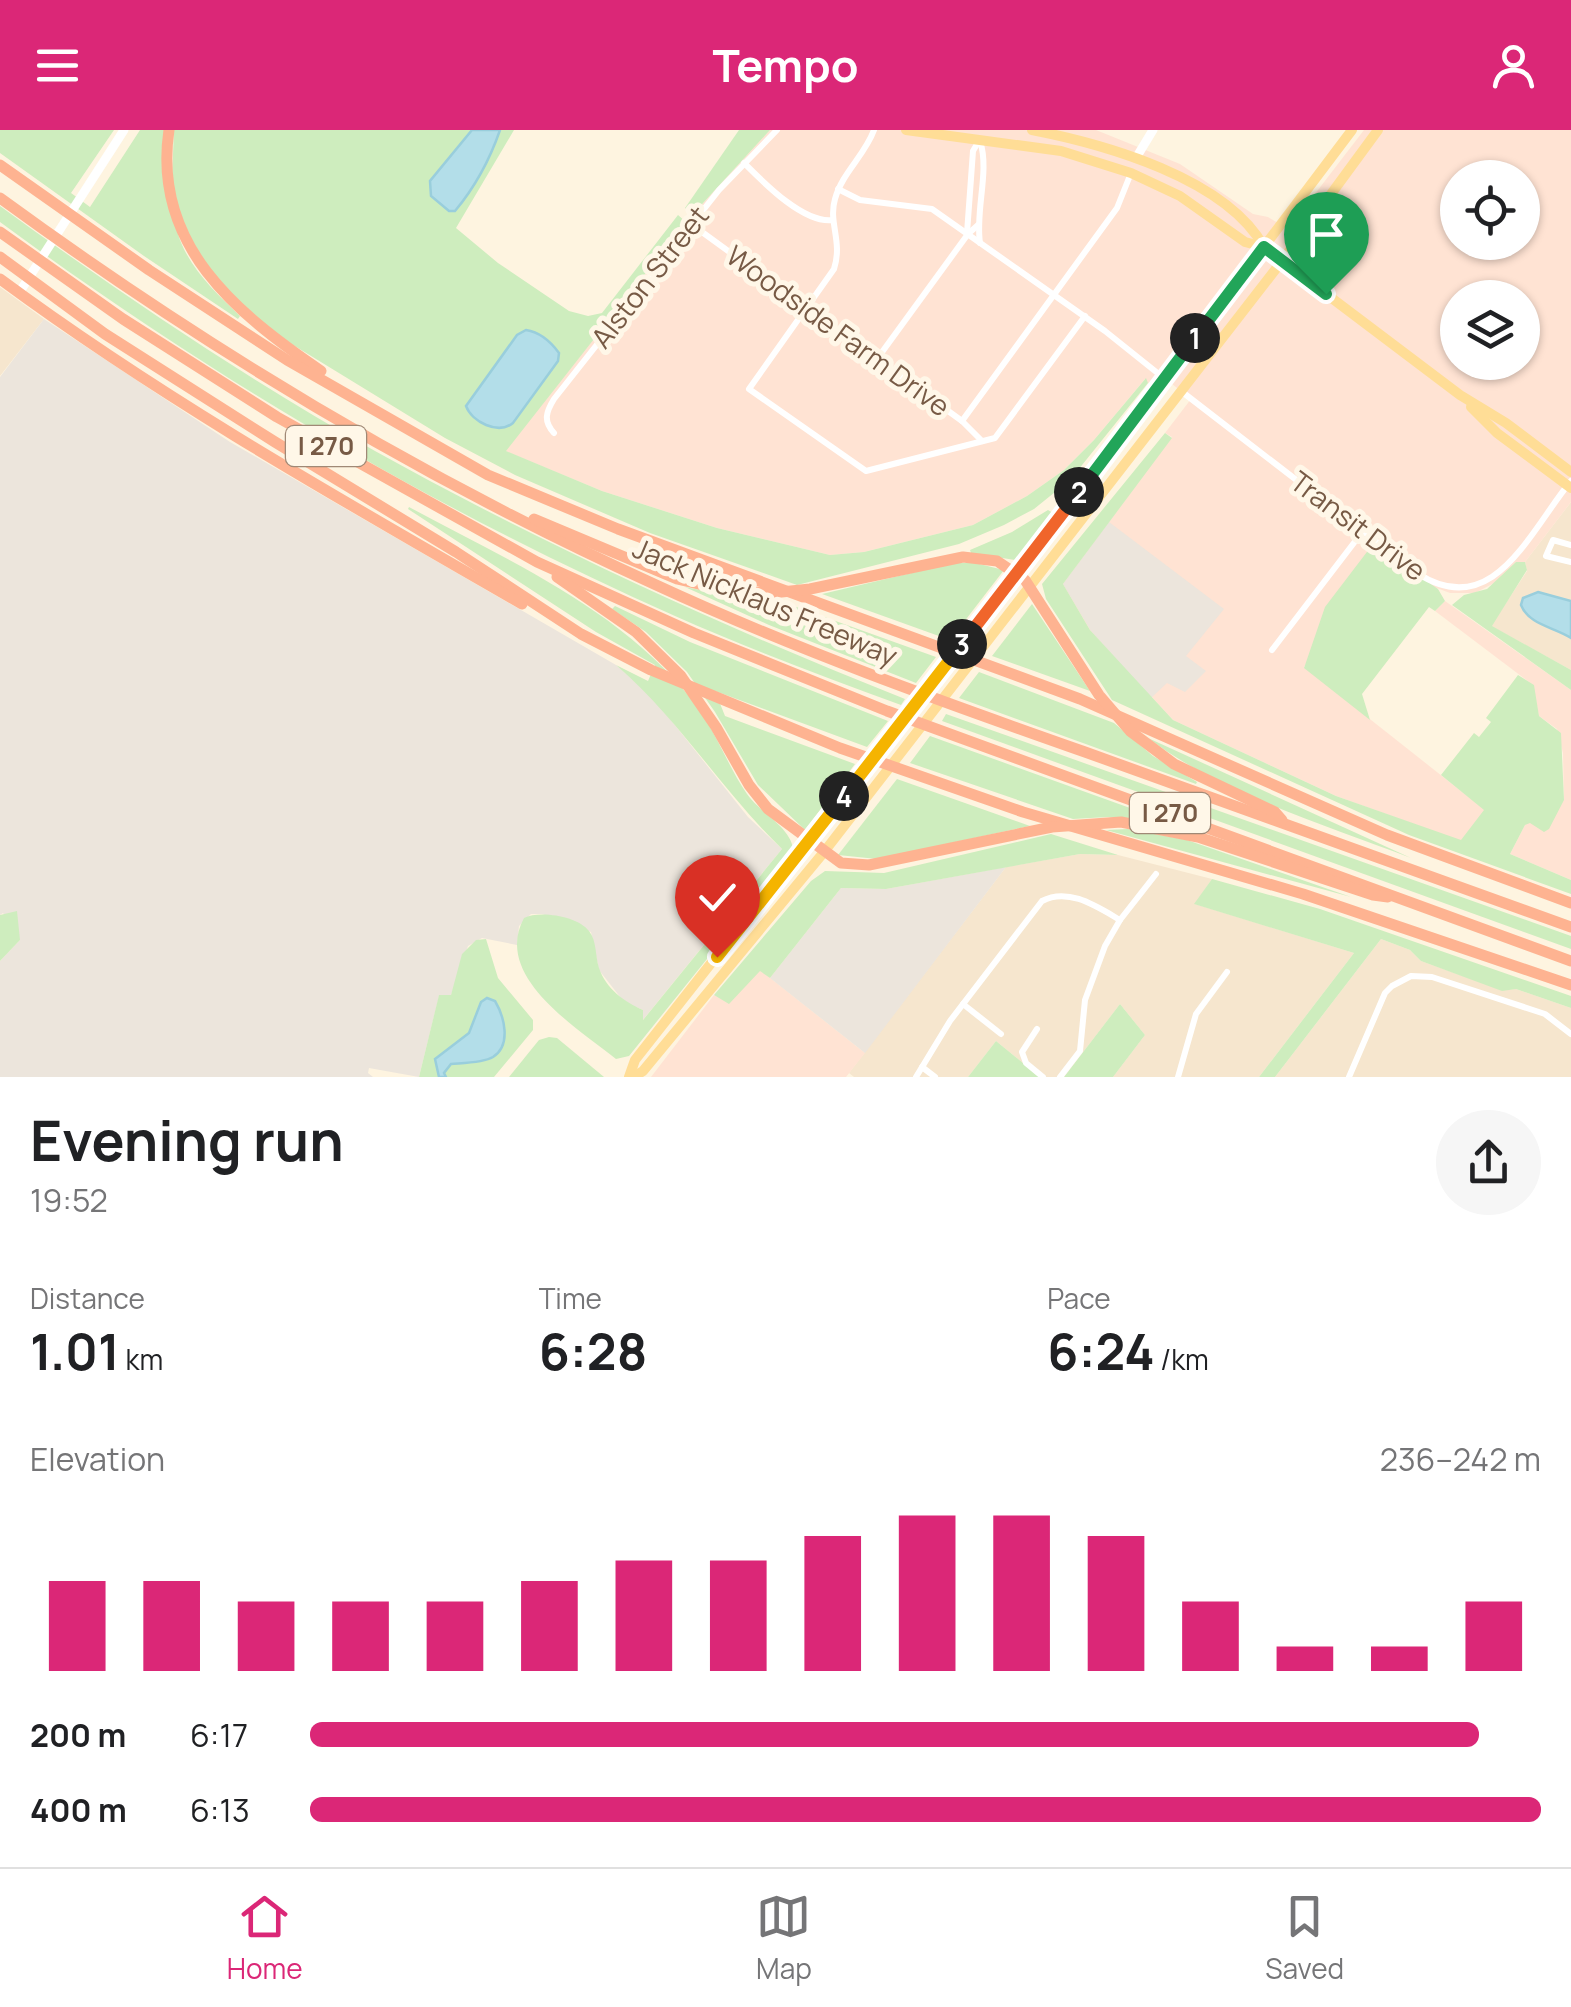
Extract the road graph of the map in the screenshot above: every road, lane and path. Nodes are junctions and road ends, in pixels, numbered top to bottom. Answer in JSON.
{"nodes":[{"id":1,"x":128,"y":130,"type":"edge"},
{"id":2,"x":169,"y":130,"type":"edge"},
{"id":3,"x":777,"y":130,"type":"edge"},
{"id":4,"x":874,"y":130,"type":"edge"},
{"id":5,"x":906,"y":130,"type":"edge"},
{"id":6,"x":1032,"y":130,"type":"edge"},
{"id":7,"x":1153,"y":130,"type":"edge"},
{"id":8,"x":1352,"y":130,"type":"edge"},
{"id":9,"x":1378,"y":130,"type":"edge"},
{"id":10,"x":980,"y":134,"type":"edge"},
{"id":11,"x":1136,"y":158,"type":"junction"},
{"id":12,"x":744,"y":163,"type":"junction"},
{"id":13,"x":0,"y":165,"type":"edge"},
{"id":14,"x":1131,"y":172,"type":"junction"},
{"id":15,"x":1198,"y":188,"type":"junction"},
{"id":16,"x":838,"y":189,"type":"junction"},
{"id":17,"x":0,"y":198,"type":"edge"},
{"id":18,"x":968,"y":204,"type":"junction"},
{"id":19,"x":833,"y":220,"type":"junction"},
{"id":20,"x":950,"y":222,"type":"junction"},
{"id":21,"x":692,"y":224,"type":"junction"},
{"id":22,"x":978,"y":225,"type":"junction"},
{"id":23,"x":0,"y":232,"type":"edge"},
{"id":24,"x":968,"y":234,"type":"junction"},
{"id":25,"x":981,"y":244,"type":"junction"},
{"id":26,"x":1264,"y":247,"type":"junction"},
{"id":27,"x":0,"y":257,"type":"edge"},
{"id":28,"x":1282,"y":260,"type":"junction"},
{"id":29,"x":0,"y":279,"type":"edge"},
{"id":30,"x":20,"y":290,"type":"junction"},
{"id":31,"x":1054,"y":294,"type":"junction"},
{"id":32,"x":808,"y":308,"type":"junction"},
{"id":33,"x":1084,"y":316,"type":"junction"},
{"id":34,"x":877,"y":359,"type":"junction"},
{"id":35,"x":1165,"y":379,"type":"junction"},
{"id":36,"x":1181,"y":392,"type":"junction"},
{"id":37,"x":1460,"y":395,"type":"junction"},
{"id":38,"x":382,"y":414,"type":"junction"},
{"id":39,"x":962,"y":420,"type":"junction"},
{"id":40,"x":554,"y":433,"type":"dead end"},
{"id":41,"x":982,"y":442,"type":"junction"},
{"id":42,"x":1571,"y":472,"type":"edge"},
{"id":43,"x":1570,"y":485,"type":"edge"},
{"id":44,"x":478,"y":497,"type":"junction"},
{"id":45,"x":1364,"y":531,"type":"junction"},
{"id":46,"x":1571,"y":545,"type":"edge"},
{"id":47,"x":536,"y":562,"type":"junction"},
{"id":48,"x":1571,"y":562,"type":"edge"},
{"id":49,"x":1016,"y":574,"type":"junction"},
{"id":50,"x":1029,"y":586,"type":"junction"},
{"id":51,"x":581,"y":634,"type":"junction"},
{"id":52,"x":1272,"y":650,"type":"dead end"},
{"id":53,"x":1284,"y":823,"type":"junction"},
{"id":54,"x":809,"y":841,"type":"junction"},
{"id":55,"x":824,"y":852,"type":"junction"},
{"id":56,"x":1156,"y":874,"type":"dead end"},
{"id":57,"x":1397,"y":898,"type":"junction"},
{"id":58,"x":1571,"y":902,"type":"edge"},
{"id":59,"x":1120,"y":920,"type":"junction"},
{"id":60,"x":1571,"y":926,"type":"edge"},
{"id":61,"x":1571,"y":960,"type":"edge"},
{"id":62,"x":1228,"y":972,"type":"dead end"},
{"id":63,"x":1571,"y":985,"type":"edge"},
{"id":64,"x":963,"y":1004,"type":"junction"},
{"id":65,"x":1037,"y":1029,"type":"dead end"},
{"id":66,"x":1000,"y":1034,"type":"dead end"},
{"id":67,"x":1571,"y":1034,"type":"edge"},
{"id":68,"x":922,"y":1067,"type":"junction"},
{"id":69,"x":631,"y":1077,"type":"edge"},
{"id":70,"x":916,"y":1077,"type":"edge"},
{"id":71,"x":935,"y":1077,"type":"edge"},
{"id":72,"x":1043,"y":1077,"type":"edge"},
{"id":73,"x":1060,"y":1077,"type":"edge"},
{"id":74,"x":1178,"y":1077,"type":"edge"},
{"id":75,"x":1349,"y":1077,"type":"edge"}],
"edges":[{"from":1,"to":30,"type":"main road"},
{"from":2,"to":38,"type":"highway"},
{"from":3,"to":12,"type":"street","name":"Alston Street"},
{"from":4,"to":16,"type":"street"},
{"from":5,"to":10,"type":"main road"},
{"from":6,"to":11,"type":"main road"},
{"from":7,"to":11,"type":"main road"},
{"from":8,"to":26,"type":"main road"},
{"from":9,"to":28,"type":"main road"},
{"from":10,"to":14,"type":"main road"},
{"from":10,"to":18,"type":"street"},
{"from":10,"to":22,"type":"street"},
{"from":11,"to":15,"type":"main road"},
{"from":12,"to":19,"type":"street"},
{"from":12,"to":21,"type":"street","name":"Alston Street"},
{"from":13,"to":38,"type":"highway"},
{"from":14,"to":15,"type":"main road"},
{"from":14,"to":26,"type":"main road"},
{"from":14,"to":31,"type":"street"},
{"from":15,"to":26,"type":"main road"},
{"from":16,"to":19,"type":"street"},
{"from":16,"to":20,"type":"street"},
{"from":17,"to":44,"type":"highway","name":"Jack Nicklaus Freeway","number":"I 270"},
{"from":18,"to":20,"type":"street"},
{"from":18,"to":24,"type":"street"},
{"from":19,"to":32,"type":"street"},
{"from":20,"to":24,"type":"street"},
{"from":21,"to":32,"type":"street","name":"Woodside Farm Drive"},
{"from":21,"to":40,"type":"street","name":"Alston Street"},
{"from":22,"to":24,"type":"street"},
{"from":22,"to":25,"type":"street"},
{"from":23,"to":47,"type":"highway","name":"Jack Nicklaus Freeway","number":"I 270"},
{"from":24,"to":25,"type":"street"},
{"from":24,"to":34,"type":"street"},
{"from":25,"to":31,"type":"street"},
{"from":26,"to":28,"type":"main road"},
{"from":26,"to":35,"type":"main road"},
{"from":27,"to":51,"type":"highway"},
{"from":28,"to":36,"type":"main road"},
{"from":28,"to":37,"type":"main road"},
{"from":29,"to":30,"type":"highway"},
{"from":30,"to":51,"type":"highway"},
{"from":31,"to":33,"type":"street"},
{"from":31,"to":39,"type":"street"},
{"from":32,"to":34,"type":"street","name":"Woodside Farm Drive"},
{"from":32,"to":41,"type":"street"},
{"from":33,"to":35,"type":"street"},
{"from":33,"to":41,"type":"street"},
{"from":34,"to":39,"type":"street","name":"Woodside Farm Drive"},
{"from":35,"to":49,"type":"main road"},
{"from":36,"to":45,"type":"street","name":"Transit Drive"},
{"from":36,"to":50,"type":"main road"},
{"from":37,"to":42,"type":"main road"},
{"from":37,"to":43,"type":"main road"},
{"from":38,"to":58,"type":"highway"},
{"from":39,"to":41,"type":"street","name":"Woodside Farm Drive"},
{"from":43,"to":45,"type":"street","name":"Transit Drive"},
{"from":44,"to":49,"type":"highway"},
{"from":44,"to":53,"type":"highway","name":"Jack Nicklaus Freeway","number":"I 270"},
{"from":45,"to":52,"type":"street"},
{"from":46,"to":48,"type":"street"},
{"from":47,"to":54,"type":"highway"},
{"from":47,"to":57,"type":"highway","name":"Jack Nicklaus Freeway","number":"I 270"},
{"from":49,"to":50,"type":"highway"},
{"from":49,"to":54,"type":"main road"},
{"from":50,"to":53,"type":"highway"},
{"from":50,"to":55,"type":"main road"},
{"from":51,"to":63,"type":"highway"},
{"from":53,"to":60,"type":"highway","name":"Jack Nicklaus Freeway","number":"I 270"},
{"from":54,"to":55,"type":"highway"},
{"from":54,"to":69,"type":"main road"},
{"from":55,"to":57,"type":"highway"},
{"from":55,"to":69,"type":"main road"},
{"from":56,"to":59,"type":"street"},
{"from":57,"to":61,"type":"highway","name":"Jack Nicklaus Freeway","number":"I 270"},
{"from":59,"to":64,"type":"street"},
{"from":59,"to":73,"type":"street"},
{"from":62,"to":74,"type":"street"},
{"from":64,"to":66,"type":"street"},
{"from":64,"to":68,"type":"street"},
{"from":65,"to":72,"type":"street"},
{"from":67,"to":75,"type":"street"},
{"from":68,"to":70,"type":"street"},
{"from":68,"to":71,"type":"street"}]}
